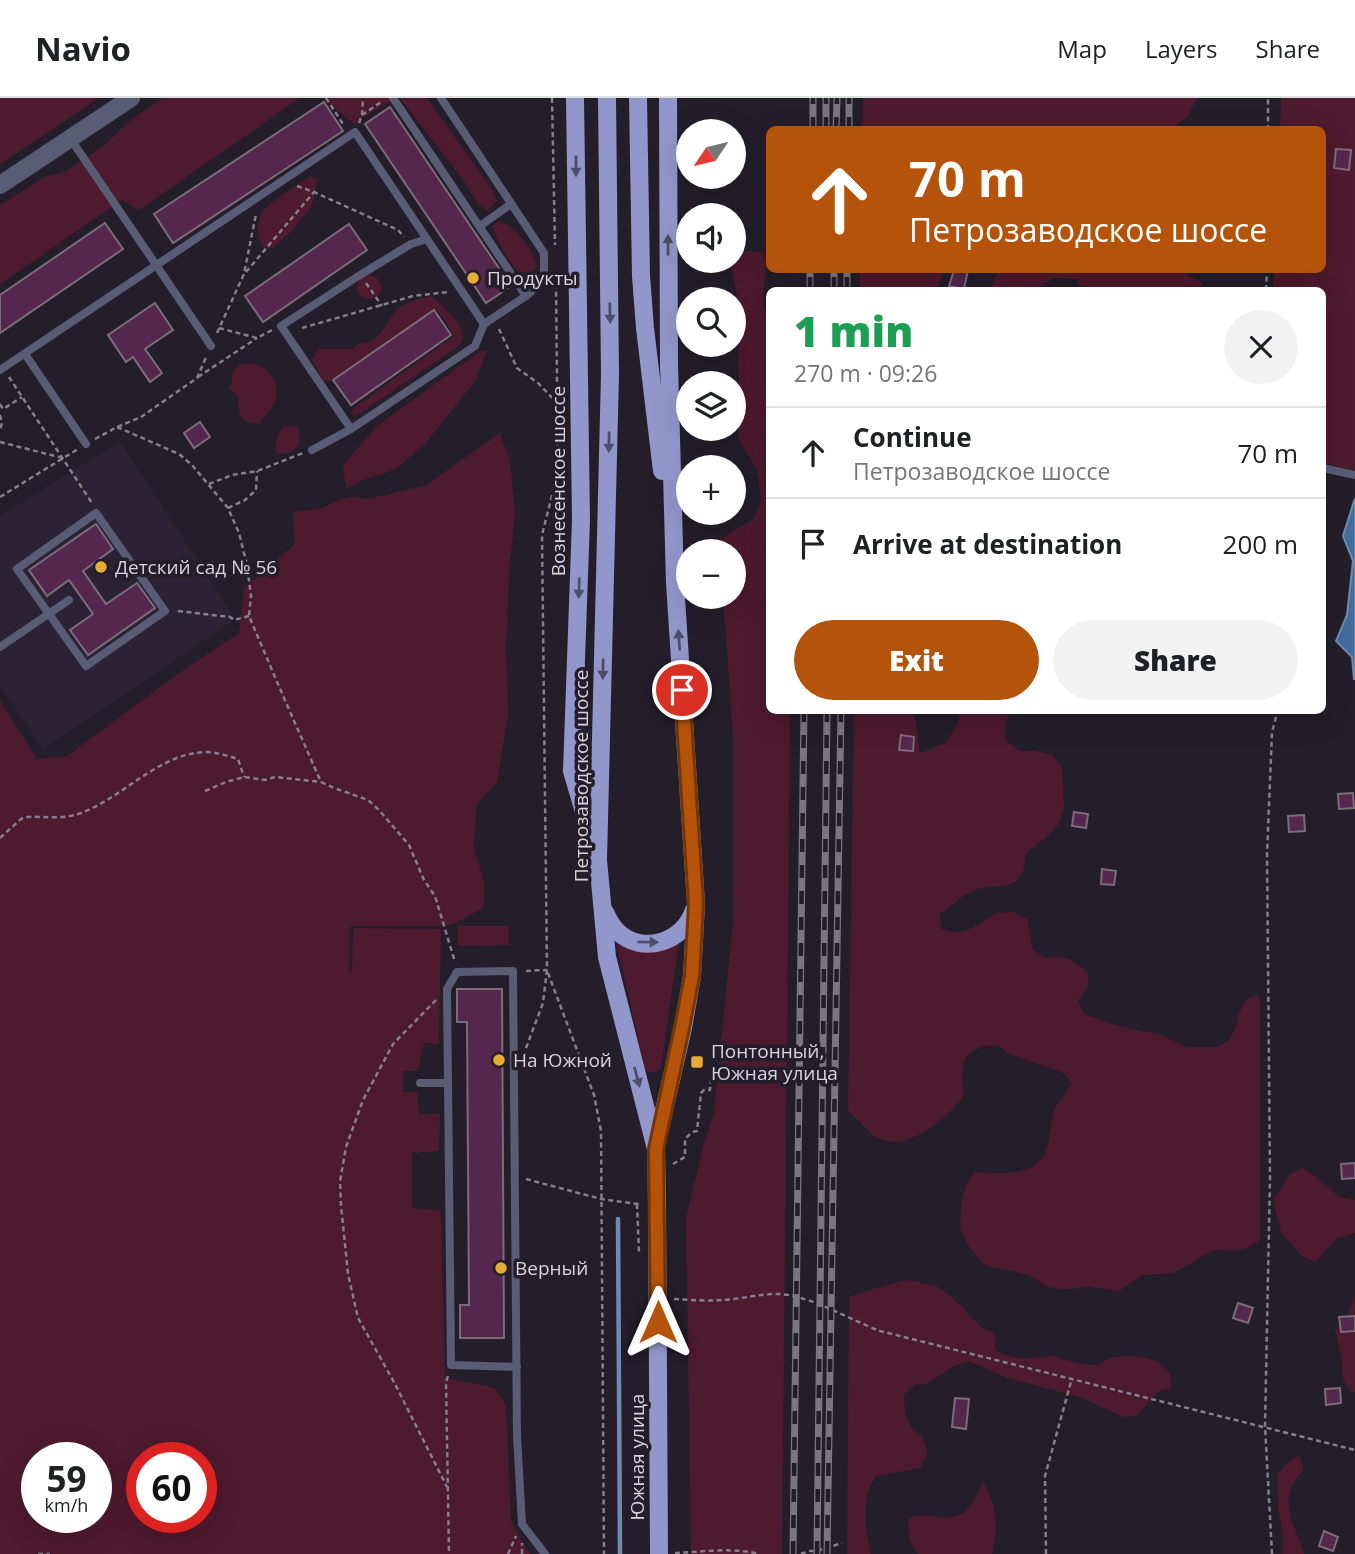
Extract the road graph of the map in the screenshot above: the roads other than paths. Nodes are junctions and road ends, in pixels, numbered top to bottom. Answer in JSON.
{"nodes":[{"id":1,"x":131,"y":98,"type":"edge"},
{"id":2,"x":390,"y":98,"type":"edge"},
{"id":3,"x":441,"y":98,"type":"edge"},
{"id":4,"x":575,"y":98,"type":"edge"},
{"id":5,"x":607,"y":98,"type":"edge"},
{"id":6,"x":638,"y":98,"type":"edge"},
{"id":7,"x":668,"y":98,"type":"edge"},
{"id":8,"x":70,"y":138,"type":"junction"},
{"id":9,"x":0,"y":185,"type":"edge"},
{"id":10,"x":512,"y":204,"type":"junction"},
{"id":11,"x":480,"y":226,"type":"junction"},
{"id":12,"x":427,"y":239,"type":"junction"},
{"id":13,"x":156,"y":266,"type":"junction"},
{"id":14,"x":526,"y":296,"type":"junction"},
{"id":15,"x":484,"y":324,"type":"junction"},
{"id":16,"x":211,"y":346,"type":"road end"},
{"id":17,"x":24,"y":354,"type":"junction"},
{"id":18,"x":2,"y":369,"type":"edge"},
{"id":19,"x":351,"y":429,"type":"junction"},
{"id":20,"x":86,"y":444,"type":"road end"},
{"id":21,"x":312,"y":450,"type":"road end"},
{"id":22,"x":1326,"y":469,"type":"edge"},
{"id":23,"x":1355,"y":475,"type":"edge"},
{"id":24,"x":675,"y":583,"type":"junction"},
{"id":25,"x":69,"y":600,"type":"dead end"},
{"id":26,"x":49,"y":614,"type":"junction"},
{"id":27,"x":0,"y":647,"type":"edge"},
{"id":28,"x":598,"y":860,"type":"junction"},
{"id":29,"x":602,"y":902,"type":"junction"},
{"id":30,"x":696,"y":904,"type":"junction"},
{"id":31,"x":420,"y":1083,"type":"dead end"},
{"id":32,"x":448,"y":1083,"type":"junction"},
{"id":33,"x":656,"y":1149,"type":"junction"},
{"id":34,"x":517,"y":1367,"type":"junction"},
{"id":35,"x":545,"y":1554,"type":"edge"},
{"id":36,"x":659,"y":1554,"type":"edge"}],
"edges":[{"from":1,"to":8,"type":"street"},
{"from":2,"to":11,"type":"lane"},
{"from":3,"to":10,"type":"lane"},
{"from":4,"to":28,"type":"main road","name":"Вознесенское шоссе","one_way":true},
{"from":5,"to":28,"type":"main road","name":"Петрозаводское шоссе","one_way":true},
{"from":6,"to":24,"type":"main road"},
{"from":24,"to":7,"type":"main road","one_way":true},
{"from":8,"to":9,"type":"street"},
{"from":8,"to":13,"type":"lane"},
{"from":10,"to":11,"type":"lane"},
{"from":10,"to":14,"type":"lane"},
{"from":11,"to":14,"type":"lane"},
{"from":12,"to":13,"type":"lane"},
{"from":12,"to":15,"type":"lane"},
{"from":12,"to":19,"type":"lane"},
{"from":13,"to":16,"type":"lane"},
{"from":13,"to":17,"type":"lane"},
{"from":14,"to":15,"type":"lane"},
{"from":15,"to":19,"type":"lane"},
{"from":17,"to":18,"type":"lane"},
{"from":17,"to":20,"type":"lane"},
{"from":19,"to":21,"type":"lane"},
{"from":22,"to":23,"type":"lane"},
{"from":30,"to":24,"type":"main road","one_way":true},
{"from":25,"to":26,"type":"lane"},
{"from":26,"to":26,"type":"lane"},
{"from":26,"to":27,"type":"lane"},
{"from":28,"to":29,"type":"main road","name":"Петрозаводское шоссе"},
{"from":29,"to":30,"type":"main road","one_way":true},
{"from":29,"to":33,"type":"main road","name":"Петрозаводское шоссе","one_way":true},
{"from":30,"to":33,"type":"main road"},
{"from":31,"to":32,"type":"lane"},
{"from":32,"to":34,"type":"lane"},
{"from":32,"to":34,"type":"lane"},
{"from":33,"to":36,"type":"main road","name":"Южная улица"},
{"from":34,"to":35,"type":"lane"}]}
